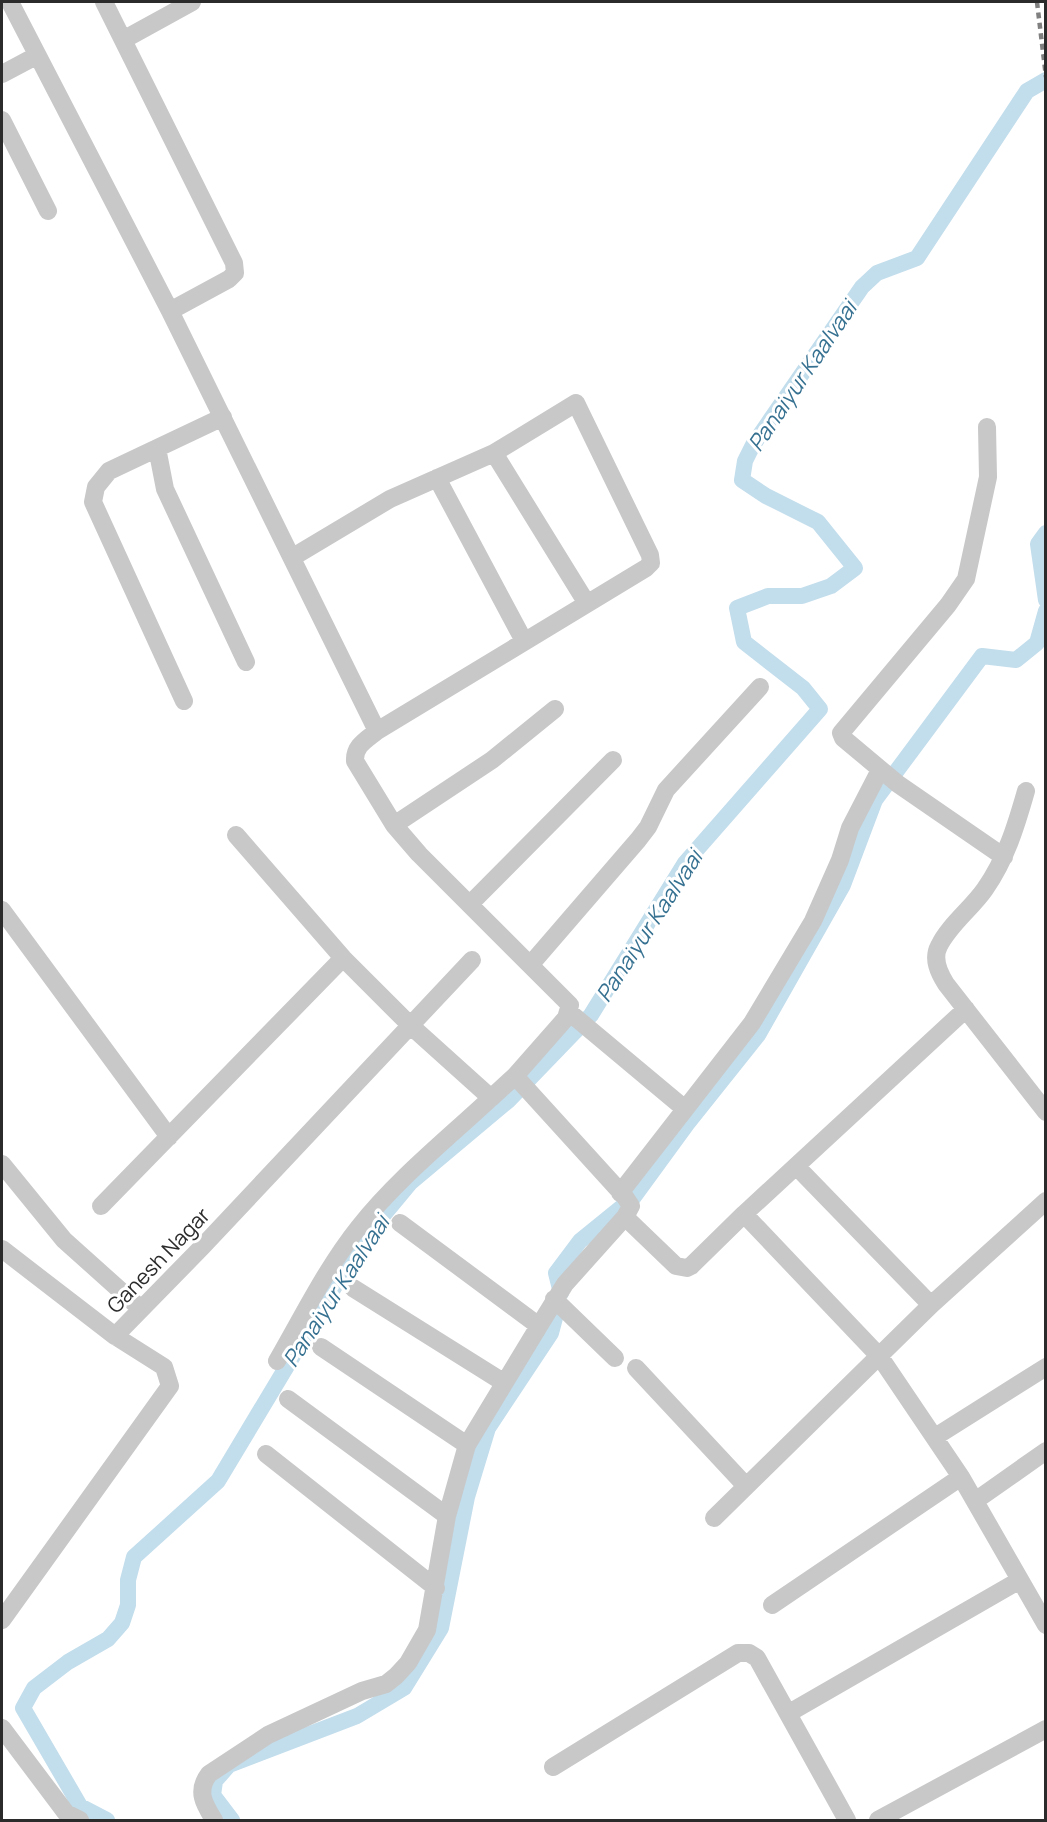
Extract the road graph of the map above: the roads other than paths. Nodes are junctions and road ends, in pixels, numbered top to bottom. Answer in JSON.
{"nodes":[{"id":1,"x":10,"y":2,"type":"edge"},
{"id":2,"x":104,"y":2,"type":"edge"},
{"id":3,"x":192,"y":2,"type":"edge"},
{"id":4,"x":123,"y":40,"type":"junction"},
{"id":5,"x":36,"y":56,"type":"junction"},
{"id":6,"x":2,"y":74,"type":"edge"},
{"id":7,"x":2,"y":120,"type":"edge"},
{"id":8,"x":48,"y":211,"type":"dead end"},
{"id":9,"x":170,"y":311,"type":"junction"},
{"id":10,"x":223,"y":417,"type":"junction"},
{"id":11,"x":987,"y":427,"type":"dead end"},
{"id":12,"x":157,"y":448,"type":"junction"},
{"id":13,"x":494,"y":453,"type":"junction"},
{"id":14,"x":437,"y":478,"type":"junction"},
{"id":15,"x":293,"y":557,"type":"junction"},
{"id":16,"x":586,"y":602,"type":"junction"},
{"id":17,"x":524,"y":641,"type":"junction"},
{"id":18,"x":246,"y":662,"type":"dead end"},
{"id":19,"x":760,"y":687,"type":"dead end"},
{"id":20,"x":184,"y":701,"type":"dead end"},
{"id":21,"x":555,"y":709,"type":"dead end"},
{"id":22,"x":377,"y":731,"type":"junction"},
{"id":23,"x":613,"y":760,"type":"dead end"},
{"id":24,"x":881,"y":771,"type":"junction"},
{"id":25,"x":1026,"y":791,"type":"dead end"},
{"id":26,"x":394,"y":825,"type":"junction"},
{"id":27,"x":236,"y":835,"type":"dead end"},
{"id":28,"x":1004,"y":857,"type":"junction"},
{"id":29,"x":470,"y":904,"type":"junction"},
{"id":30,"x":2,"y":910,"type":"edge"},
{"id":31,"x":343,"y":958,"type":"junction"},
{"id":32,"x":472,"y":960,"type":"dead end"},
{"id":33,"x":531,"y":964,"type":"junction"},
{"id":34,"x":966,"y":1009,"type":"junction"},
{"id":35,"x":573,"y":1016,"type":"junction"},
{"id":36,"x":411,"y":1026,"type":"junction"},
{"id":37,"x":522,"y":1084,"type":"junction"},
{"id":38,"x":491,"y":1098,"type":"junction"},
{"id":39,"x":685,"y":1109,"type":"junction"},
{"id":40,"x":1046,"y":1112,"type":"edge"},
{"id":41,"x":169,"y":1137,"type":"junction"},
{"id":42,"x":2,"y":1164,"type":"edge"},
{"id":43,"x":796,"y":1166,"type":"junction"},
{"id":44,"x":1046,"y":1201,"type":"edge"},
{"id":45,"x":625,"y":1203,"type":"junction"},
{"id":46,"x":101,"y":1206,"type":"dead end"},
{"id":47,"x":744,"y":1214,"type":"junction"},
{"id":48,"x":400,"y":1223,"type":"dead end"},
{"id":49,"x":2,"y":1249,"type":"edge"},
{"id":50,"x":352,"y":1288,"type":"dead end"},
{"id":51,"x":559,"y":1292,"type":"junction"},
{"id":52,"x":931,"y":1305,"type":"junction"},
{"id":53,"x":141,"y":1309,"type":"junction"},
{"id":54,"x":539,"y":1326,"type":"junction"},
{"id":55,"x":115,"y":1336,"type":"junction"},
{"id":56,"x":321,"y":1347,"type":"dead end"},
{"id":57,"x":880,"y":1357,"type":"junction"},
{"id":58,"x":615,"y":1358,"type":"dead end"},
{"id":59,"x":277,"y":1360,"type":"dead end"},
{"id":60,"x":1046,"y":1367,"type":"edge"},
{"id":61,"x":636,"y":1368,"type":"dead end"},
{"id":62,"x":503,"y":1382,"type":"junction"},
{"id":63,"x":288,"y":1398,"type":"dead end"},
{"id":64,"x":935,"y":1437,"type":"junction"},
{"id":65,"x":467,"y":1445,"type":"junction"},
{"id":66,"x":1046,"y":1451,"type":"edge"},
{"id":67,"x":266,"y":1454,"type":"dead end"},
{"id":68,"x":961,"y":1477,"type":"junction"},
{"id":69,"x":746,"y":1486,"type":"junction"},
{"id":70,"x":975,"y":1501,"type":"junction"},
{"id":71,"x":447,"y":1516,"type":"junction"},
{"id":72,"x":714,"y":1518,"type":"dead end"},
{"id":73,"x":1020,"y":1580,"type":"junction"},
{"id":74,"x":436,"y":1588,"type":"junction"},
{"id":75,"x":772,"y":1605,"type":"dead end"},
{"id":76,"x":2,"y":1620,"type":"edge"},
{"id":77,"x":1046,"y":1625,"type":"edge"},
{"id":78,"x":789,"y":1713,"type":"junction"},
{"id":79,"x":2,"y":1728,"type":"edge"},
{"id":80,"x":1046,"y":1729,"type":"edge"},
{"id":81,"x":553,"y":1767,"type":"dead end"},
{"id":82,"x":80,"y":1821,"type":"edge"},
{"id":83,"x":214,"y":1821,"type":"edge"},
{"id":84,"x":847,"y":1821,"type":"edge"},
{"id":85,"x":878,"y":1821,"type":"edge"}],
"edges":[{"from":1,"to":5,"type":"street"},
{"from":2,"to":4,"type":"street"},
{"from":3,"to":4,"type":"street"},
{"from":4,"to":9,"type":"street"},
{"from":5,"to":6,"type":"street"},
{"from":5,"to":9,"type":"street"},
{"from":7,"to":8,"type":"street"},
{"from":9,"to":10,"type":"street"},
{"from":10,"to":12,"type":"street"},
{"from":10,"to":15,"type":"street"},
{"from":11,"to":24,"type":"street"},
{"from":12,"to":18,"type":"street"},
{"from":12,"to":20,"type":"street"},
{"from":13,"to":14,"type":"street"},
{"from":13,"to":16,"type":"street"},
{"from":13,"to":16,"type":"street"},
{"from":14,"to":15,"type":"street"},
{"from":14,"to":17,"type":"street"},
{"from":15,"to":22,"type":"street"},
{"from":16,"to":17,"type":"street"},
{"from":17,"to":22,"type":"street"},
{"from":19,"to":33,"type":"street"},
{"from":21,"to":26,"type":"street"},
{"from":22,"to":26,"type":"street"},
{"from":23,"to":29,"type":"street"},
{"from":24,"to":28,"type":"street"},
{"from":24,"to":39,"type":"street"},
{"from":25,"to":28,"type":"street"},
{"from":26,"to":29,"type":"street"},
{"from":27,"to":31,"type":"street"},
{"from":28,"to":34,"type":"street"},
{"from":29,"to":33,"type":"street"},
{"from":30,"to":41,"type":"street"},
{"from":31,"to":36,"type":"street"},
{"from":31,"to":41,"type":"street"},
{"from":32,"to":36,"type":"street","name":"Ganesh Nagar"},
{"from":33,"to":35,"type":"street"},
{"from":34,"to":40,"type":"street"},
{"from":34,"to":43,"type":"street"},
{"from":35,"to":37,"type":"street"},
{"from":35,"to":39,"type":"street"},
{"from":36,"to":38,"type":"street"},
{"from":36,"to":53,"type":"street","name":"Ganesh Nagar"},
{"from":37,"to":38,"type":"street"},
{"from":37,"to":45,"type":"street"},
{"from":38,"to":59,"type":"street"},
{"from":39,"to":45,"type":"street"},
{"from":41,"to":46,"type":"street"},
{"from":42,"to":53,"type":"street"},
{"from":43,"to":47,"type":"street"},
{"from":43,"to":52,"type":"street"},
{"from":44,"to":52,"type":"street"},
{"from":45,"to":47,"type":"street"},
{"from":45,"to":51,"type":"street"},
{"from":47,"to":57,"type":"street"},
{"from":48,"to":54,"type":"street"},
{"from":49,"to":55,"type":"street"},
{"from":50,"to":62,"type":"street"},
{"from":51,"to":54,"type":"street"},
{"from":51,"to":58,"type":"street"},
{"from":52,"to":57,"type":"street"},
{"from":53,"to":55,"type":"street","name":"Ganesh Nagar"},
{"from":54,"to":62,"type":"street"},
{"from":55,"to":76,"type":"street","name":"Ganesh Nagar"},
{"from":56,"to":65,"type":"street"},
{"from":57,"to":64,"type":"street"},
{"from":57,"to":69,"type":"street"},
{"from":60,"to":64,"type":"street"},
{"from":61,"to":69,"type":"street"},
{"from":62,"to":65,"type":"street"},
{"from":63,"to":71,"type":"street"},
{"from":64,"to":68,"type":"street"},
{"from":65,"to":71,"type":"street"},
{"from":66,"to":70,"type":"street"},
{"from":67,"to":74,"type":"street"},
{"from":68,"to":70,"type":"street"},
{"from":68,"to":75,"type":"street"},
{"from":69,"to":72,"type":"street"},
{"from":70,"to":73,"type":"street"},
{"from":71,"to":74,"type":"street"},
{"from":73,"to":77,"type":"street"},
{"from":73,"to":78,"type":"street"},
{"from":74,"to":83,"type":"street"},
{"from":78,"to":81,"type":"street"},
{"from":78,"to":84,"type":"street"},
{"from":79,"to":82,"type":"street"},
{"from":80,"to":85,"type":"street"}]}
